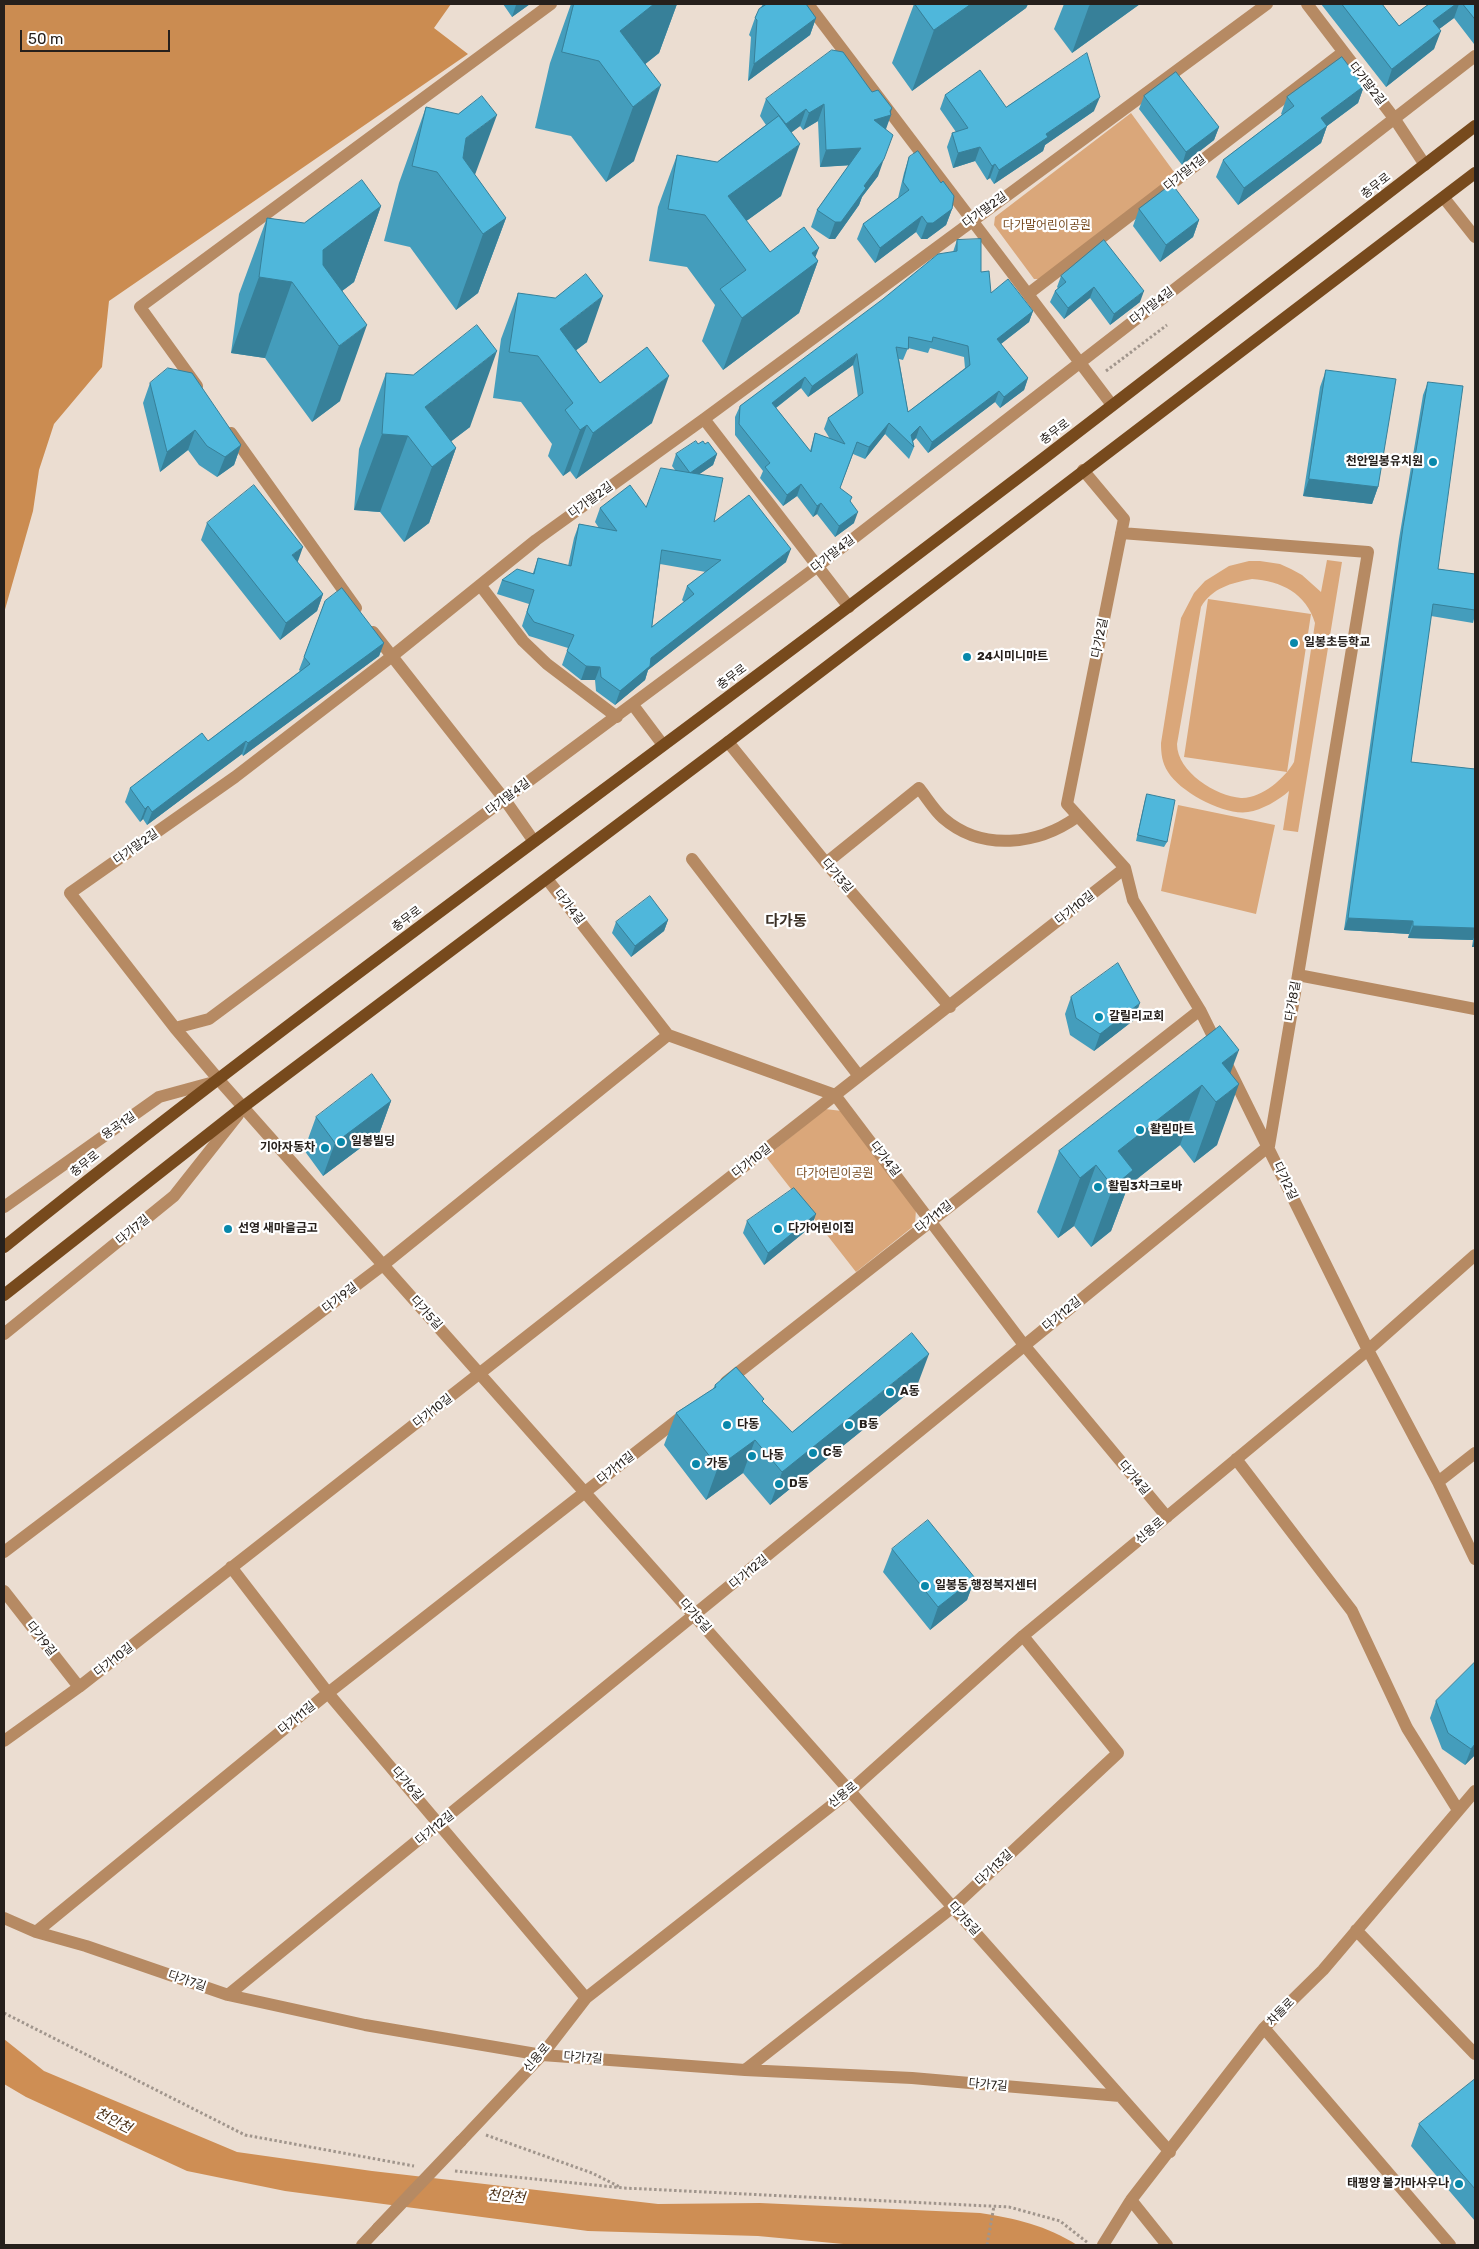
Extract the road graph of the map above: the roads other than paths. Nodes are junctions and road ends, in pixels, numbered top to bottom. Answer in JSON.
{"nodes":[{"id":1,"x":551,"y":4,"type":"edge"},
{"id":2,"x":808,"y":4,"type":"edge"},
{"id":3,"x":1267,"y":4,"type":"edge"},
{"id":4,"x":1307,"y":4,"type":"edge"},
{"id":5,"x":1342,"y":52,"type":"junction"},
{"id":6,"x":1475,"y":56,"type":"edge"},
{"id":7,"x":1394,"y":118,"type":"junction"},
{"id":8,"x":1475,"y":126,"type":"edge"},
{"id":9,"x":1425,"y":165,"type":"junction"},
{"id":10,"x":1475,"y":173,"type":"edge"},
{"id":11,"x":1444,"y":198,"type":"junction"},
{"id":12,"x":973,"y":219,"type":"junction"},
{"id":13,"x":1475,"y":238,"type":"edge"},
{"id":14,"x":1028,"y":294,"type":"junction"},
{"id":15,"x":1080,"y":362,"type":"junction"},
{"id":16,"x":203,"y":395,"type":"edge"},
{"id":17,"x":1112,"y":405,"type":"junction"},
{"id":18,"x":704,"y":419,"type":"junction"},
{"id":19,"x":226,"y":426,"type":"edge"},
{"id":20,"x":1083,"y":470,"type":"junction"},
{"id":21,"x":1121,"y":533,"type":"junction"},
{"id":22,"x":818,"y":566,"type":"junction"},
{"id":23,"x":480,"y":585,"type":"junction"},
{"id":24,"x":849,"y":607,"type":"junction"},
{"id":25,"x":392,"y":657,"type":"junction"},
{"id":26,"x":633,"y":705,"type":"junction"},
{"id":27,"x":617,"y":717,"type":"junction"},
{"id":28,"x":728,"y":742,"type":"junction"},
{"id":29,"x":663,"y":745,"type":"junction"},
{"id":30,"x":505,"y":800,"type":"junction"},
{"id":31,"x":1078,"y":817,"type":"junction"},
{"id":32,"x":533,"y":840,"type":"junction"},
{"id":33,"x":692,"y":859,"type":"dead end"},
{"id":34,"x":826,"y":864,"type":"junction"},
{"id":35,"x":1125,"y":868,"type":"junction"},
{"id":36,"x":547,"y":878,"type":"junction"},
{"id":37,"x":1298,"y":975,"type":"junction"},
{"id":38,"x":950,"y":1007,"type":"junction"},
{"id":39,"x":1475,"y":1009,"type":"edge"},
{"id":40,"x":1200,"y":1010,"type":"junction"},
{"id":41,"x":175,"y":1028,"type":"junction"},
{"id":42,"x":668,"y":1035,"type":"junction"},
{"id":43,"x":859,"y":1076,"type":"junction"},
{"id":44,"x":219,"y":1080,"type":"junction"},
{"id":45,"x":835,"y":1095,"type":"junction"},
{"id":46,"x":243,"y":1107,"type":"junction"},
{"id":47,"x":1269,"y":1146,"type":"junction"},
{"id":48,"x":4,"y":1208,"type":"edge"},
{"id":49,"x":931,"y":1219,"type":"junction"},
{"id":50,"x":4,"y":1247,"type":"edge"},
{"id":51,"x":1475,"y":1255,"type":"edge"},
{"id":52,"x":383,"y":1265,"type":"junction"},
{"id":53,"x":4,"y":1294,"type":"edge"},
{"id":54,"x":4,"y":1334,"type":"edge"},
{"id":55,"x":1024,"y":1345,"type":"junction"},
{"id":56,"x":1368,"y":1350,"type":"junction"},
{"id":57,"x":480,"y":1374,"type":"junction"},
{"id":58,"x":716,"y":1390,"type":"edge"},
{"id":59,"x":693,"y":1408,"type":"edge"},
{"id":60,"x":1475,"y":1453,"type":"edge"},
{"id":61,"x":1236,"y":1459,"type":"junction"},
{"id":62,"x":1438,"y":1482,"type":"junction"},
{"id":63,"x":585,"y":1493,"type":"junction"},
{"id":64,"x":1166,"y":1517,"type":"junction"},
{"id":65,"x":4,"y":1552,"type":"edge"},
{"id":66,"x":1475,"y":1559,"type":"edge"},
{"id":67,"x":231,"y":1568,"type":"junction"},
{"id":68,"x":4,"y":1591,"type":"edge"},
{"id":69,"x":695,"y":1616,"type":"junction"},
{"id":70,"x":1023,"y":1636,"type":"junction"},
{"id":71,"x":79,"y":1687,"type":"junction"},
{"id":72,"x":328,"y":1693,"type":"junction"},
{"id":73,"x":4,"y":1741,"type":"edge"},
{"id":74,"x":850,"y":1791,"type":"junction"},
{"id":75,"x":1475,"y":1791,"type":"edge"},
{"id":76,"x":1458,"y":1810,"type":"junction"},
{"id":77,"x":440,"y":1824,"type":"junction"},
{"id":78,"x":952,"y":1907,"type":"junction"},
{"id":79,"x":4,"y":1918,"type":"edge"},
{"id":80,"x":1356,"y":1930,"type":"junction"},
{"id":81,"x":36,"y":1932,"type":"junction"},
{"id":82,"x":228,"y":1996,"type":"junction"},
{"id":83,"x":586,"y":1998,"type":"junction"},
{"id":84,"x":1264,"y":2028,"type":"junction"},
{"id":85,"x":1475,"y":2054,"type":"edge"},
{"id":86,"x":542,"y":2055,"type":"junction"},
{"id":87,"x":745,"y":2070,"type":"junction"},
{"id":88,"x":1120,"y":2096,"type":"junction"},
{"id":89,"x":1170,"y":2152,"type":"junction"},
{"id":90,"x":1131,"y":2200,"type":"junction"},
{"id":91,"x":362,"y":2245,"type":"edge"},
{"id":92,"x":1103,"y":2245,"type":"edge"},
{"id":93,"x":1167,"y":2245,"type":"edge"},
{"id":94,"x":1450,"y":2245,"type":"edge"}],
"edges":[{"from":1,"to":16,"type":"street"},
{"from":2,"to":12,"type":"street"},
{"from":3,"to":12,"type":"street","name":"다가말2길"},
{"from":4,"to":5,"type":"street","name":"다가말2길"},
{"from":5,"to":7,"type":"street","name":"다가말2길"},
{"from":5,"to":14,"type":"street","name":"다가말1길"},
{"from":6,"to":7,"type":"street","name":"다가말4길"},
{"from":7,"to":9,"type":"street","name":"다가말2길"},
{"from":7,"to":15,"type":"street","name":"다가말4길"},
{"from":8,"to":9,"type":"main road","name":"충무로"},
{"from":9,"to":17,"type":"main road","name":"충무로"},
{"from":10,"to":11,"type":"main road"},
{"from":11,"to":13,"type":"street"},
{"from":11,"to":20,"type":"main road"},
{"from":12,"to":14,"type":"street"},
{"from":12,"to":18,"type":"street","name":"다가말2길"},
{"from":14,"to":15,"type":"street"},
{"from":15,"to":17,"type":"street"},
{"from":15,"to":22,"type":"street","name":"다가말4길"},
{"from":17,"to":24,"type":"main road","name":"충무로"},
{"from":18,"to":22,"type":"street"},
{"from":18,"to":23,"type":"street","name":"다가말2길"},
{"from":19,"to":25,"type":"street"},
{"from":20,"to":21,"type":"street","name":"다가2길"},
{"from":20,"to":28,"type":"main road"},
{"from":21,"to":31,"type":"street","name":"다가2길"},
{"from":21,"to":37,"type":"street"},
{"from":22,"to":24,"type":"street"},
{"from":22,"to":26,"type":"street","name":"다가말4길"},
{"from":23,"to":25,"type":"street","name":"다가말2길"},
{"from":23,"to":27,"type":"street"},
{"from":24,"to":29,"type":"main road","name":"충무로"},
{"from":25,"to":30,"type":"street"},
{"from":25,"to":41,"type":"street","name":"다가말2길"},
{"from":26,"to":27,"type":"street","name":"다가말4길"},
{"from":26,"to":29,"type":"street"},
{"from":27,"to":30,"type":"street","name":"다가말4길"},
{"from":28,"to":34,"type":"street","name":"다가3길"},
{"from":28,"to":36,"type":"main road"},
{"from":29,"to":32,"type":"main road","name":"충무로"},
{"from":30,"to":32,"type":"street"},
{"from":30,"to":41,"type":"street","name":"다가말4길"},
{"from":31,"to":34,"type":"street"},
{"from":31,"to":35,"type":"street","name":"다가2길"},
{"from":32,"to":44,"type":"main road","name":"충무로"},
{"from":33,"to":43,"type":"street"},
{"from":34,"to":38,"type":"street","name":"다가3길"},
{"from":35,"to":38,"type":"street","name":"다가10길"},
{"from":35,"to":40,"type":"street","name":"다가2길"},
{"from":36,"to":42,"type":"street","name":"다가4길"},
{"from":36,"to":46,"type":"main road"},
{"from":37,"to":39,"type":"street","name":"다가8길"},
{"from":37,"to":47,"type":"street","name":"다가8길"},
{"from":38,"to":43,"type":"street","name":"다가10길"},
{"from":40,"to":47,"type":"street","name":"다가2길"},
{"from":40,"to":49,"type":"street","name":"다가11길"},
{"from":41,"to":44,"type":"street","name":"다가말2길"},
{"from":42,"to":45,"type":"street"},
{"from":42,"to":52,"type":"street","name":"다가9길"},
{"from":43,"to":45,"type":"street","name":"다가10길"},
{"from":44,"to":46,"type":"street","name":"다가5길"},
{"from":44,"to":48,"type":"street","name":"용곡1길"},
{"from":44,"to":50,"type":"main road","name":"충무로"},
{"from":45,"to":49,"type":"street","name":"다가4길"},
{"from":45,"to":57,"type":"street","name":"다가10길"},
{"from":46,"to":52,"type":"street","name":"다가5길"},
{"from":46,"to":53,"type":"main road"},
{"from":46,"to":54,"type":"street","name":"다가7길"},
{"from":47,"to":55,"type":"street","name":"다가12길"},
{"from":47,"to":56,"type":"street","name":"다가2길"},
{"from":49,"to":55,"type":"street","name":"다가4길"},
{"from":49,"to":58,"type":"street","name":"다가11길"},
{"from":51,"to":56,"type":"street","name":"신용로"},
{"from":52,"to":57,"type":"street","name":"다가5길"},
{"from":52,"to":65,"type":"street","name":"다가9길"},
{"from":55,"to":64,"type":"street","name":"다가4길"},
{"from":55,"to":69,"type":"street","name":"다가12길"},
{"from":56,"to":61,"type":"street","name":"신용로"},
{"from":56,"to":62,"type":"street","name":"다가2길"},
{"from":57,"to":63,"type":"street","name":"다가5길"},
{"from":57,"to":67,"type":"street","name":"다가10길"},
{"from":59,"to":63,"type":"street","name":"다가11길"},
{"from":60,"to":62,"type":"street"},
{"from":61,"to":64,"type":"street","name":"신용로"},
{"from":61,"to":76,"type":"street"},
{"from":62,"to":66,"type":"street","name":"다가2길"},
{"from":63,"to":69,"type":"street","name":"다가5길"},
{"from":63,"to":72,"type":"street","name":"다가11길"},
{"from":64,"to":70,"type":"street","name":"신용로"},
{"from":67,"to":71,"type":"street","name":"다가10길"},
{"from":67,"to":72,"type":"street","name":"다가6길"},
{"from":68,"to":71,"type":"street","name":"다가9길"},
{"from":69,"to":74,"type":"street","name":"다가5길"},
{"from":69,"to":77,"type":"street","name":"다가12길"},
{"from":70,"to":74,"type":"street","name":"신용로"},
{"from":70,"to":78,"type":"street","name":"다가13길"},
{"from":71,"to":73,"type":"street","name":"다가10길"},
{"from":72,"to":77,"type":"street","name":"다가6길"},
{"from":72,"to":81,"type":"street","name":"다가11길"},
{"from":74,"to":78,"type":"street","name":"다가5길"},
{"from":74,"to":83,"type":"street","name":"신용로"},
{"from":75,"to":76,"type":"street","name":"차돌로"},
{"from":76,"to":80,"type":"street","name":"차돌로"},
{"from":77,"to":82,"type":"street","name":"다가12길"},
{"from":77,"to":83,"type":"street","name":"다가6길"},
{"from":78,"to":87,"type":"street","name":"다가13길"},
{"from":78,"to":88,"type":"street","name":"다가5길"},
{"from":79,"to":81,"type":"street","name":"다가7길"},
{"from":80,"to":84,"type":"street","name":"차돌로"},
{"from":80,"to":85,"type":"street"},
{"from":81,"to":82,"type":"street","name":"다가7길"},
{"from":82,"to":86,"type":"street","name":"다가7길"},
{"from":83,"to":86,"type":"street","name":"신용로"},
{"from":84,"to":89,"type":"street","name":"차돌로"},
{"from":84,"to":94,"type":"street"},
{"from":86,"to":87,"type":"street","name":"다가7길"},
{"from":86,"to":91,"type":"street","name":"신용로","bridge":true},
{"from":87,"to":88,"type":"street","name":"다가7길"},
{"from":88,"to":89,"type":"street","name":"다가5길"},
{"from":89,"to":90,"type":"street","name":"차돌로"},
{"from":90,"to":92,"type":"street","name":"차돌로"},
{"from":90,"to":93,"type":"street"}]}
